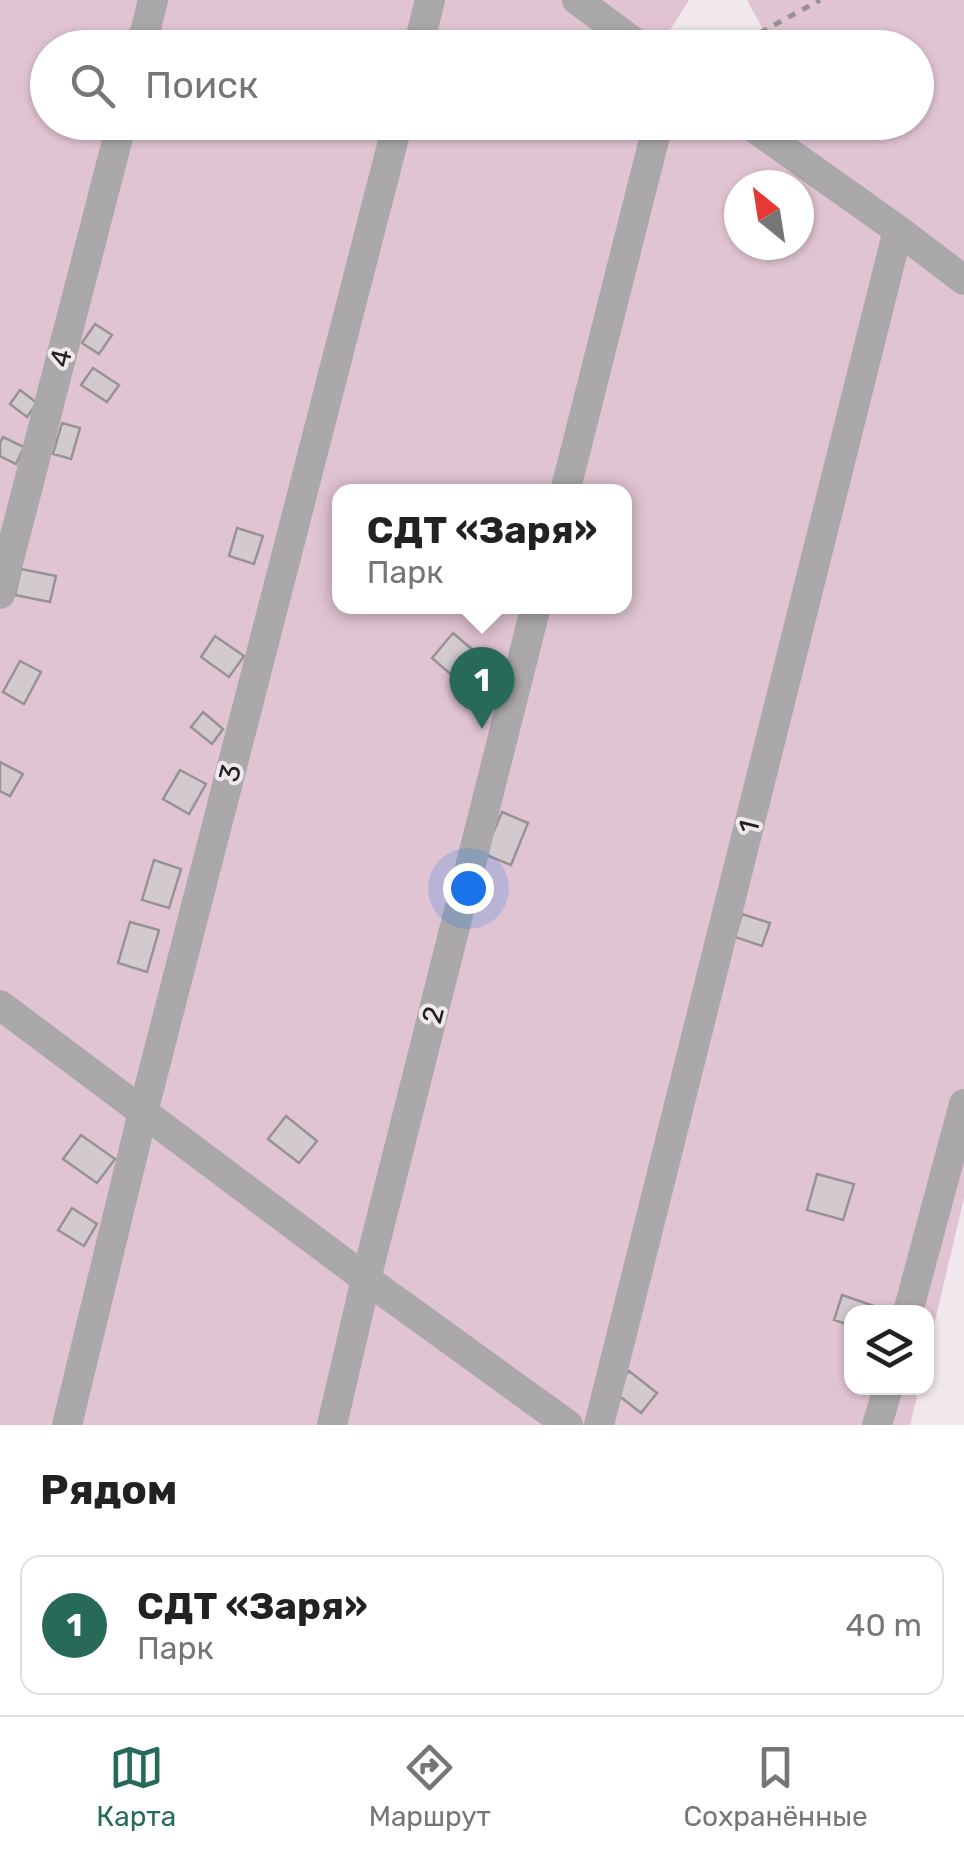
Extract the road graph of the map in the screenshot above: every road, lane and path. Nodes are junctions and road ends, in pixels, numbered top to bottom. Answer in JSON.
{"nodes":[{"id":1,"x":153,"y":0,"type":"edge"},
{"id":2,"x":430,"y":0,"type":"edge"},
{"id":3,"x":577,"y":0,"type":"edge"},
{"id":4,"x":820,"y":0,"type":"edge"},
{"id":5,"x":146,"y":30,"type":"edge"},
{"id":6,"x":422,"y":30,"type":"edge"},
{"id":7,"x":618,"y":30,"type":"edge"},
{"id":8,"x":765,"y":30,"type":"edge"},
{"id":9,"x":117,"y":140,"type":"edge"},
{"id":10,"x":393,"y":140,"type":"edge"},
{"id":11,"x":654,"y":140,"type":"edge"},
{"id":12,"x":771,"y":140,"type":"edge"},
{"id":13,"x":898,"y":230,"type":"junction"},
{"id":14,"x":964,"y":280,"type":"edge"},
{"id":15,"x":567,"y":484,"type":"edge"},
{"id":16,"x":0,"y":594,"type":"edge"},
{"id":17,"x":534,"y":614,"type":"edge"},
{"id":18,"x":0,"y":1005,"type":"edge"},
{"id":19,"x":964,"y":1104,"type":"edge"},
{"id":20,"x":143,"y":1112,"type":"junction"},
{"id":21,"x":366,"y":1279,"type":"junction"},
{"id":22,"x":910,"y":1305,"type":"edge"},
{"id":23,"x":886,"y":1395,"type":"edge"},
{"id":24,"x":67,"y":1425,"type":"edge"},
{"id":25,"x":332,"y":1425,"type":"edge"},
{"id":26,"x":568,"y":1425,"type":"edge"},
{"id":27,"x":599,"y":1425,"type":"edge"},
{"id":28,"x":878,"y":1425,"type":"edge"}],
"edges":[{"from":1,"to":5,"type":"street"},
{"from":2,"to":6,"type":"street"},
{"from":3,"to":7,"type":"street"},
{"from":4,"to":8,"type":"path"},
{"from":9,"to":16,"type":"street","name":"4"},
{"from":10,"to":20,"type":"street","name":"3"},
{"from":11,"to":15,"type":"street"},
{"from":12,"to":13,"type":"street"},
{"from":13,"to":14,"type":"street"},
{"from":13,"to":27,"type":"street","name":"1"},
{"from":17,"to":21,"type":"street","name":"2"},
{"from":18,"to":20,"type":"street"},
{"from":19,"to":22,"type":"street"},
{"from":20,"to":21,"type":"street"},
{"from":20,"to":24,"type":"street","name":"3"},
{"from":21,"to":25,"type":"street","name":"2"},
{"from":21,"to":26,"type":"street"},
{"from":23,"to":28,"type":"street"}]}
